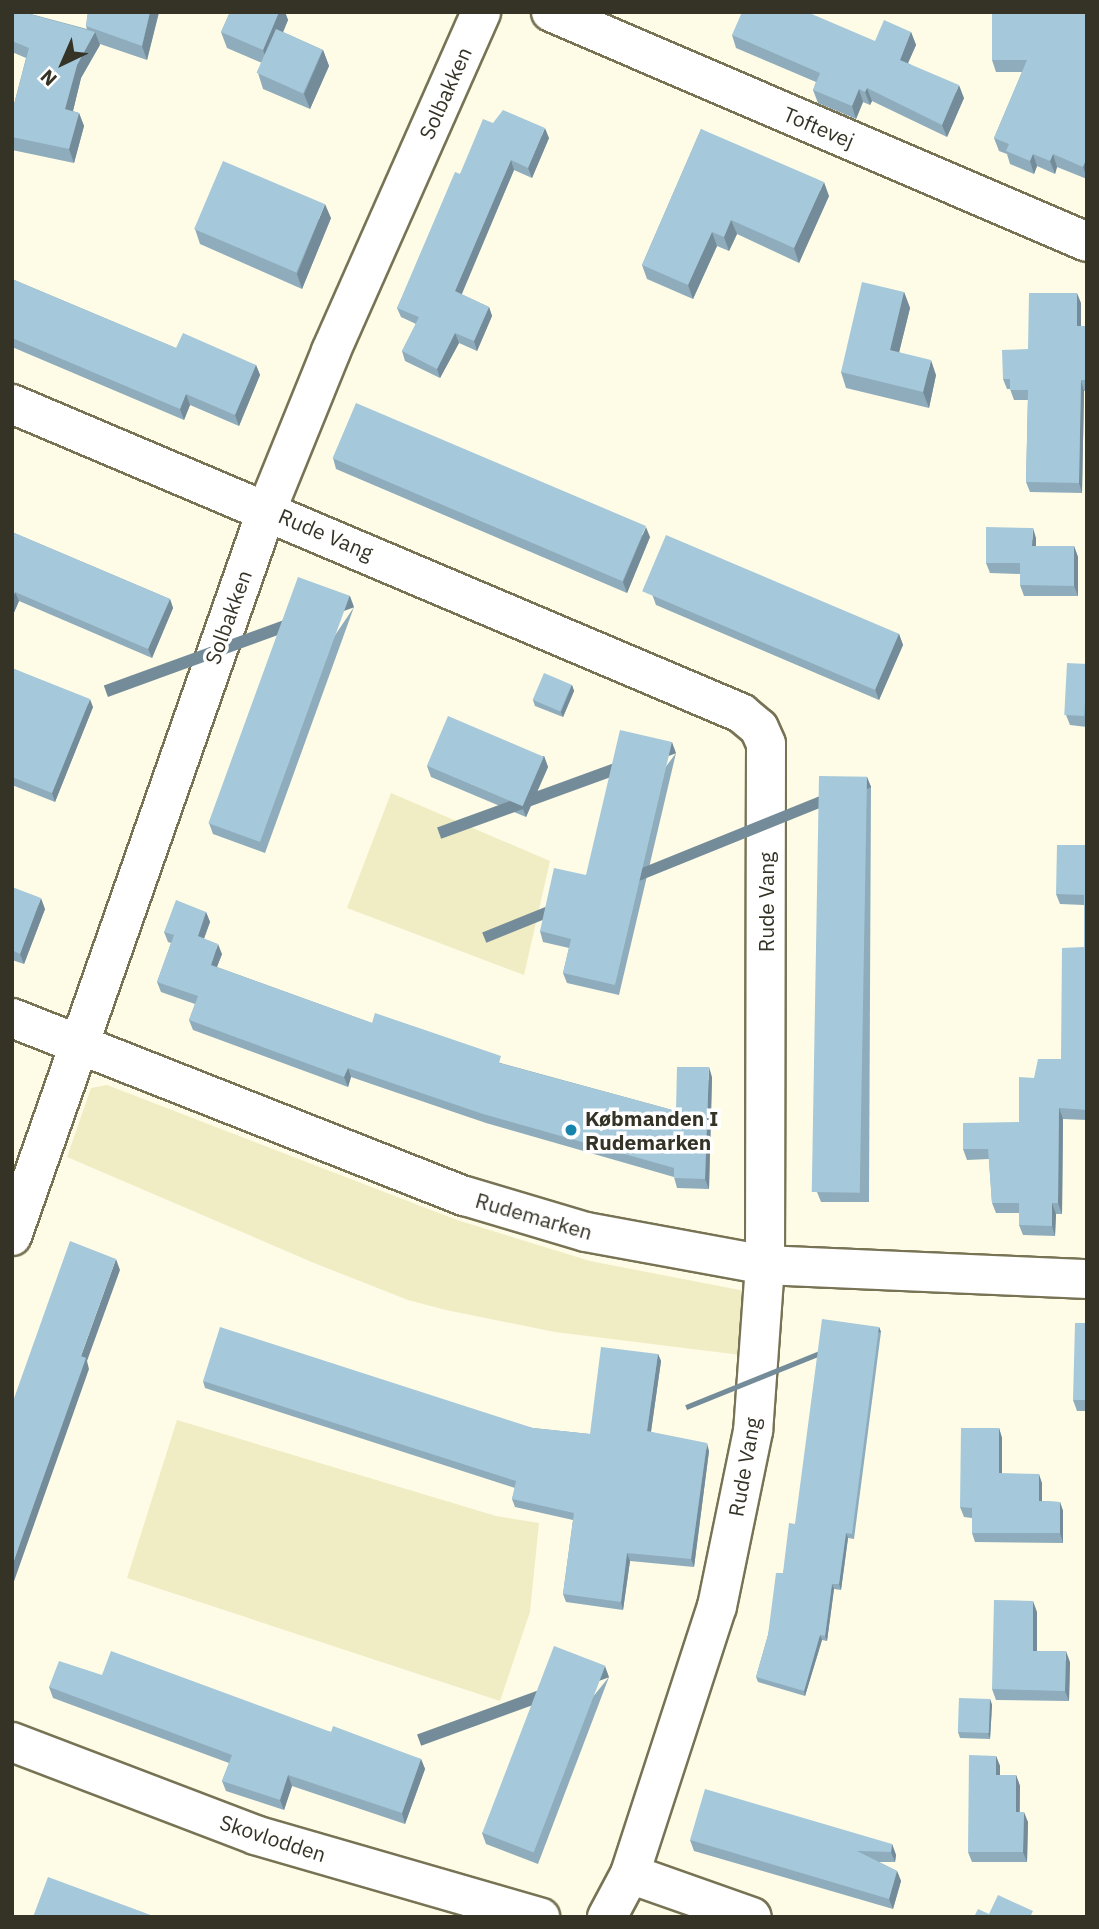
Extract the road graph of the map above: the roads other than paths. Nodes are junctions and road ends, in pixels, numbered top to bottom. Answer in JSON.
{"nodes":[{"id":1,"x":481,"y":12,"type":"edge"},
{"id":2,"x":551,"y":12,"type":"edge"},
{"id":3,"x":1087,"y":242,"type":"edge"},
{"id":4,"x":12,"y":404,"type":"edge"},
{"id":5,"x":267,"y":509,"type":"junction"},
{"id":6,"x":12,"y":1018,"type":"edge"},
{"id":7,"x":76,"y":1044,"type":"junction"},
{"id":8,"x":12,"y":1236,"type":"edge"},
{"id":9,"x":765,"y":1265,"type":"junction"},
{"id":10,"x":1087,"y":1279,"type":"edge"},
{"id":11,"x":12,"y":1742,"type":"edge"},
{"id":12,"x":629,"y":1874,"type":"junction"},
{"id":13,"x":540,"y":1917,"type":"edge"},
{"id":14,"x":607,"y":1917,"type":"edge"},
{"id":15,"x":752,"y":1917,"type":"edge"}],
"edges":[{"from":1,"to":5,"type":"street","name":"Solbakken"},
{"from":2,"to":3,"type":"street","name":"Toftevej"},
{"from":4,"to":5,"type":"street","name":"Rude Vang"},
{"from":5,"to":7,"type":"street","name":"Solbakken"},
{"from":5,"to":9,"type":"street","name":"Rude Vang"},
{"from":6,"to":7,"type":"street","name":"Rudemarken"},
{"from":7,"to":8,"type":"street","name":"Solbakken"},
{"from":7,"to":9,"type":"street","name":"Rudemarken"},
{"from":9,"to":10,"type":"street","name":"Rudemarken"},
{"from":9,"to":12,"type":"street","name":"Rude Vang"},
{"from":11,"to":13,"type":"street","name":"Skovlodden"},
{"from":12,"to":14,"type":"street","name":"Rude Vang"},
{"from":12,"to":15,"type":"street"}]}
